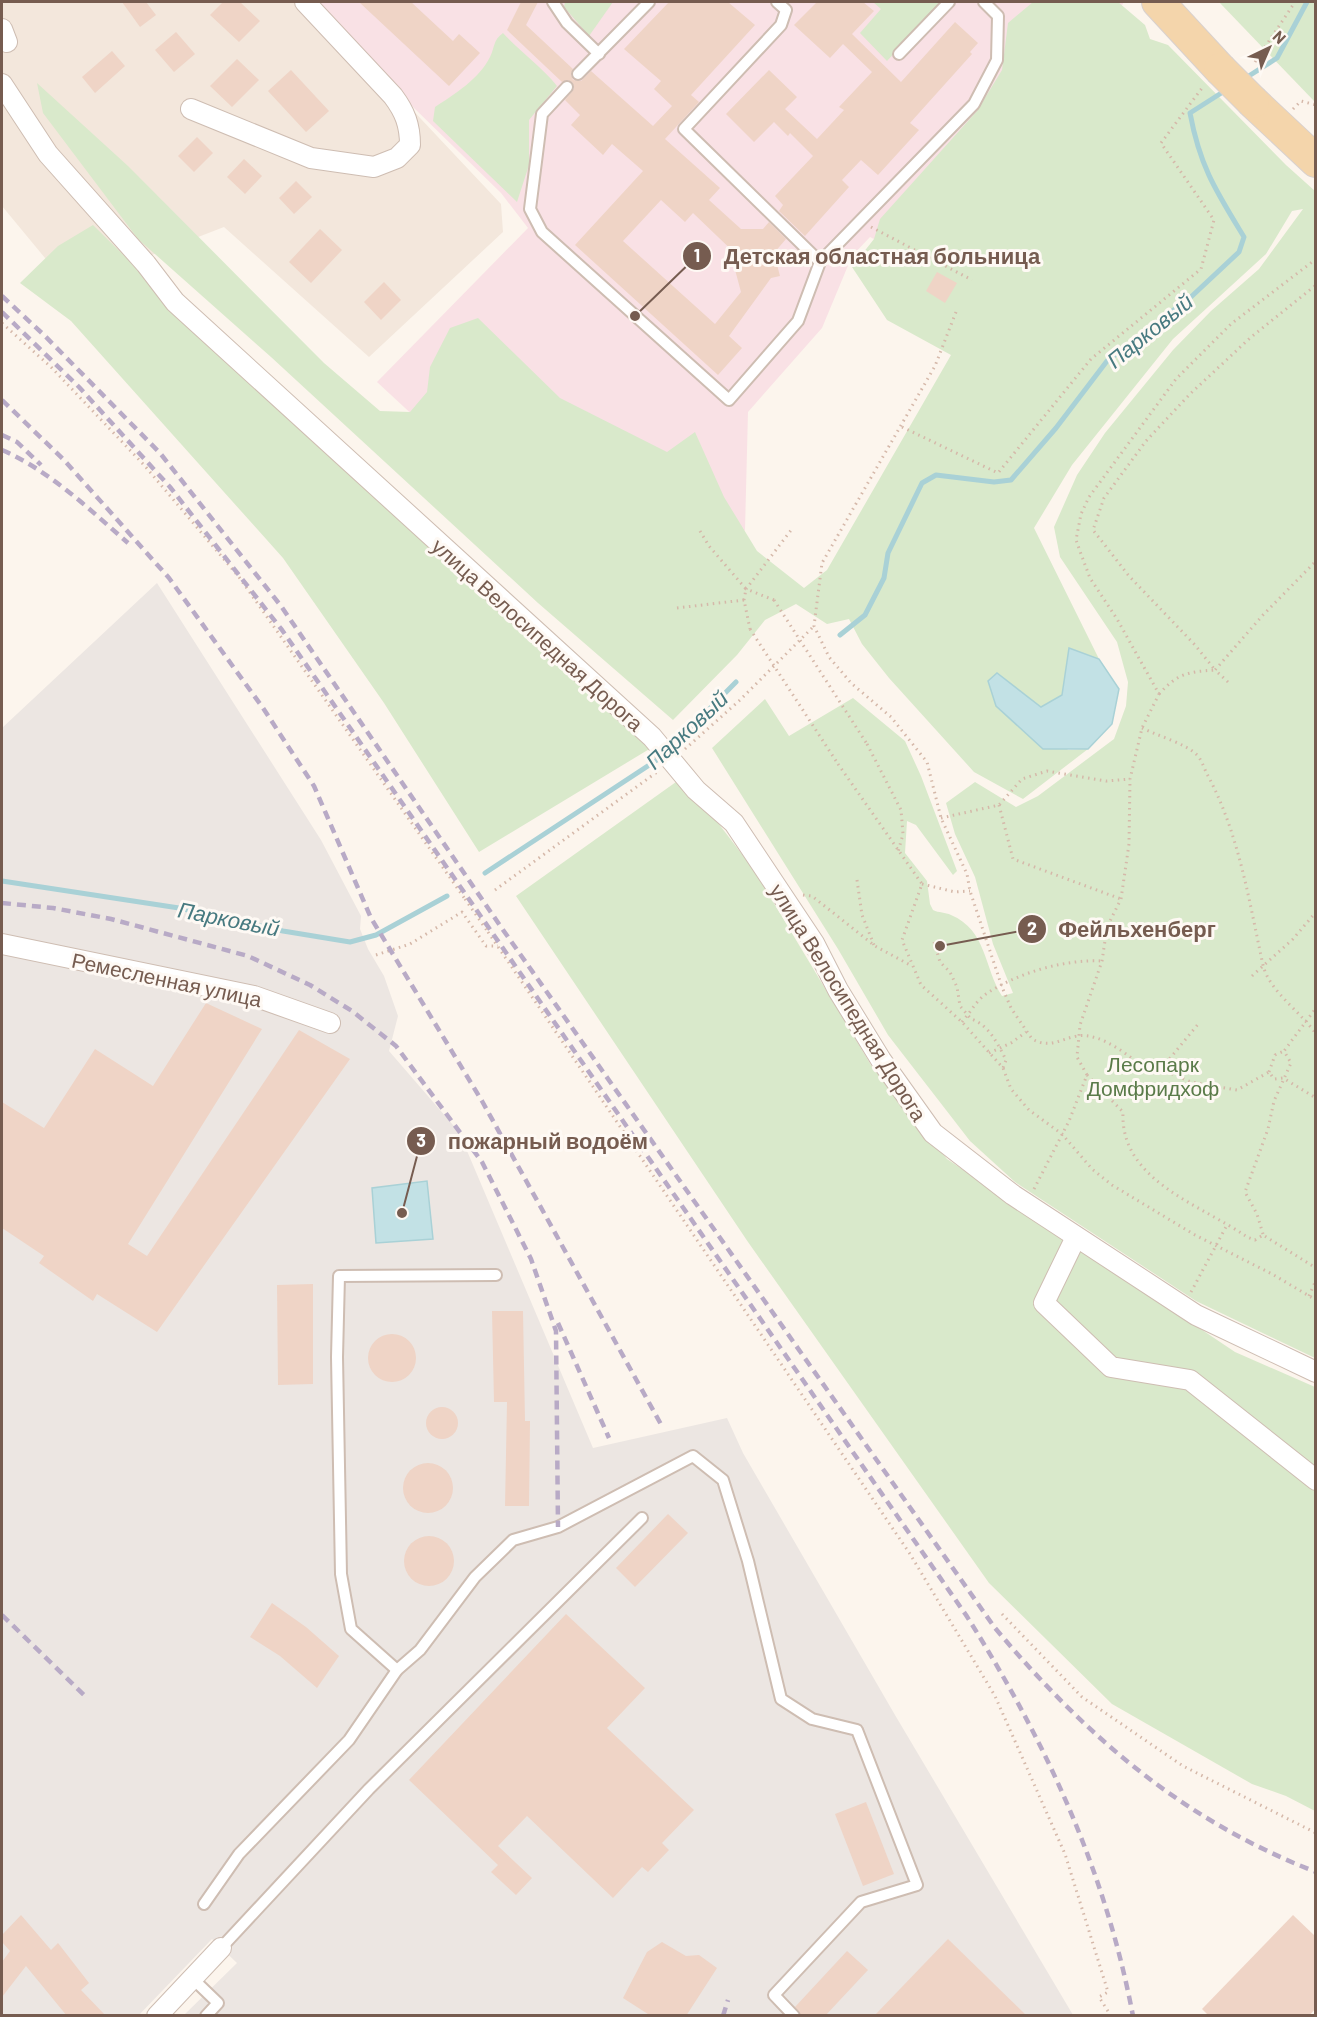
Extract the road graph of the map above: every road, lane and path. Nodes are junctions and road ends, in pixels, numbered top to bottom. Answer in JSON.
{"nodes":[{"id":1,"x":305,"y":2,"type":"edge"},
{"id":2,"x":554,"y":2,"type":"edge"},
{"id":3,"x":649,"y":2,"type":"edge"},
{"id":4,"x":777,"y":2,"type":"edge"},
{"id":5,"x":949,"y":2,"type":"edge"},
{"id":6,"x":984,"y":2,"type":"edge"},
{"id":7,"x":1158,"y":2,"type":"edge"},
{"id":8,"x":1295,"y":2,"type":"edge"},
{"id":9,"x":598,"y":54,"type":"junction"},
{"id":10,"x":899,"y":54,"type":"dead end"},
{"id":11,"x":1255,"y":62,"type":"dead end"},
{"id":12,"x":578,"y":74,"type":"dead end"},
{"id":13,"x":1211,"y":79,"type":"junction"},
{"id":14,"x":2,"y":84,"type":"edge"},
{"id":15,"x":567,"y":87,"type":"dead end"},
{"id":16,"x":1301,"y":101,"type":"dead end"},
{"id":17,"x":1316,"y":105,"type":"edge"},
{"id":18,"x":191,"y":109,"type":"dead end"},
{"id":19,"x":1316,"y":161,"type":"edge"},
{"id":20,"x":876,"y":231,"type":"dead end"},
{"id":21,"x":1316,"y":259,"type":"edge"},
{"id":22,"x":820,"y":261,"type":"junction"},
{"id":23,"x":972,"y":280,"type":"dead end"},
{"id":24,"x":1316,"y":285,"type":"edge"},
{"id":25,"x":956,"y":312,"type":"dead end"},
{"id":26,"x":2,"y":323,"type":"edge"},
{"id":27,"x":902,"y":427,"type":"junction"},
{"id":28,"x":792,"y":529,"type":"dead end"},
{"id":29,"x":700,"y":531,"type":"dead end"},
{"id":30,"x":1316,"y":561,"type":"edge"},
{"id":31,"x":746,"y":589,"type":"junction"},
{"id":32,"x":744,"y":600,"type":"junction"},
{"id":33,"x":676,"y":608,"type":"dead end"},
{"id":34,"x":814,"y":626,"type":"junction"},
{"id":35,"x":1215,"y":670,"type":"junction"},
{"id":36,"x":1228,"y":682,"type":"dead end"},
{"id":37,"x":1159,"y":694,"type":"junction"},
{"id":38,"x":1142,"y":729,"type":"junction"},
{"id":39,"x":669,"y":757,"type":"junction"},
{"id":40,"x":1130,"y":779,"type":"junction"},
{"id":41,"x":999,"y":805,"type":"junction"},
{"id":42,"x":941,"y":818,"type":"junction"},
{"id":43,"x":898,"y":852,"type":"junction"},
{"id":44,"x":856,"y":880,"type":"dead end"},
{"id":45,"x":922,"y":884,"type":"junction"},
{"id":46,"x":495,"y":890,"type":"dead end"},
{"id":47,"x":779,"y":891,"type":"junction"},
{"id":48,"x":970,"y":891,"type":"junction"},
{"id":49,"x":1121,"y":899,"type":"junction"},
{"id":50,"x":1316,"y":912,"type":"edge"},
{"id":51,"x":496,"y":942,"type":"junction"},
{"id":52,"x":934,"y":942,"type":"dead end"},
{"id":53,"x":2,"y":944,"type":"edge"},
{"id":54,"x":486,"y":946,"type":"junction"},
{"id":55,"x":498,"y":946,"type":"junction"},
{"id":56,"x":874,"y":946,"type":"junction"},
{"id":57,"x":376,"y":955,"type":"dead end"},
{"id":58,"x":1102,"y":962,"type":"junction"},
{"id":59,"x":1263,"y":966,"type":"junction"},
{"id":60,"x":913,"y":967,"type":"junction"},
{"id":61,"x":1251,"y":976,"type":"dead end"},
{"id":62,"x":1002,"y":987,"type":"junction"},
{"id":63,"x":1316,"y":1008,"type":"edge"},
{"id":64,"x":967,"y":1016,"type":"junction"},
{"id":65,"x":1306,"y":1021,"type":"junction"},
{"id":66,"x":962,"y":1022,"type":"junction"},
{"id":67,"x":330,"y":1023,"type":"dead end"},
{"id":68,"x":1199,"y":1023,"type":"dead end"},
{"id":69,"x":1026,"y":1032,"type":"junction"},
{"id":70,"x":1316,"y":1034,"type":"edge"},
{"id":71,"x":1078,"y":1036,"type":"junction"},
{"id":72,"x":999,"y":1047,"type":"junction"},
{"id":73,"x":1284,"y":1051,"type":"junction"},
{"id":74,"x":989,"y":1053,"type":"junction"},
{"id":75,"x":1003,"y":1068,"type":"junction"},
{"id":76,"x":1161,"y":1069,"type":"junction"},
{"id":77,"x":1269,"y":1072,"type":"junction"},
{"id":78,"x":1087,"y":1075,"type":"junction"},
{"id":79,"x":1284,"y":1078,"type":"junction"},
{"id":80,"x":1316,"y":1098,"type":"edge"},
{"id":81,"x":1062,"y":1134,"type":"junction"},
{"id":82,"x":1027,"y":1204,"type":"junction"},
{"id":83,"x":1227,"y":1225,"type":"junction"},
{"id":84,"x":1263,"y":1234,"type":"junction"},
{"id":85,"x":1076,"y":1237,"type":"junction"},
{"id":86,"x":1217,"y":1248,"type":"junction"},
{"id":87,"x":1316,"y":1268,"type":"edge"},
{"id":88,"x":496,"y":1275,"type":"dead end"},
{"id":89,"x":1316,"y":1280,"type":"edge"},
{"id":90,"x":1309,"y":1296,"type":"junction"},
{"id":91,"x":1316,"y":1300,"type":"edge"},
{"id":92,"x":1181,"y":1305,"type":"junction"},
{"id":93,"x":1316,"y":1372,"type":"edge"},
{"id":94,"x":1316,"y":1480,"type":"edge"},
{"id":95,"x":642,"y":1518,"type":"dead end"},
{"id":96,"x":1002,"y":1614,"type":"dead end"},
{"id":97,"x":397,"y":1670,"type":"junction"},
{"id":98,"x":1316,"y":1833,"type":"edge"},
{"id":99,"x":204,"y":1904,"type":"dead end"},
{"id":100,"x":221,"y":1948,"type":"joint"},
{"id":101,"x":192,"y":1978,"type":"junction"},
{"id":102,"x":156,"y":2016,"type":"edge"},
{"id":103,"x":206,"y":2016,"type":"edge"},
{"id":104,"x":794,"y":2016,"type":"edge"},
{"id":105,"x":1111,"y":2016,"type":"edge"}],
"edges":[{"from":1,"to":18,"type":"street"},
{"from":2,"to":9,"type":"lane"},
{"from":3,"to":9,"type":"lane"},
{"from":4,"to":22,"type":"lane"},
{"from":5,"to":10,"type":"lane"},
{"from":6,"to":22,"type":"lane"},
{"from":7,"to":13,"type":"main road"},
{"from":8,"to":11,"type":"path"},
{"from":9,"to":12,"type":"lane"},
{"from":13,"to":19,"type":"main road","bridge":true},
{"from":13,"to":27,"type":"path"},
{"from":14,"to":39,"type":"street","name":"улица Велосипедная Дорога"},
{"from":15,"to":22,"type":"lane"},
{"from":16,"to":17,"type":"path"},
{"from":20,"to":23,"type":"path"},
{"from":21,"to":37,"type":"path"},
{"from":24,"to":35,"type":"path"},
{"from":25,"to":27,"type":"path"},
{"from":26,"to":51,"type":"path","bridge":true},
{"from":27,"to":34,"type":"path"},
{"from":28,"to":31,"type":"path"},
{"from":29,"to":31,"type":"path"},
{"from":30,"to":35,"type":"path"},
{"from":31,"to":32,"type":"path"},
{"from":31,"to":43,"type":"path","bridge":true},
{"from":32,"to":33,"type":"path"},
{"from":32,"to":43,"type":"path","bridge":true},
{"from":34,"to":39,"type":"path"},
{"from":34,"to":42,"type":"path"},
{"from":35,"to":36,"type":"path"},
{"from":35,"to":37,"type":"path"},
{"from":37,"to":38,"type":"path"},
{"from":38,"to":40,"type":"path"},
{"from":38,"to":59,"type":"path"},
{"from":39,"to":46,"type":"path"},
{"from":39,"to":47,"type":"street","name":"улица Велосипедная Дорога"},
{"from":40,"to":41,"type":"path"},
{"from":40,"to":49,"type":"path"},
{"from":41,"to":42,"type":"path"},
{"from":41,"to":49,"type":"path"},
{"from":42,"to":48,"type":"path"},
{"from":43,"to":45,"type":"path"},
{"from":44,"to":56,"type":"path"},
{"from":45,"to":48,"type":"path"},
{"from":45,"to":60,"type":"path"},
{"from":47,"to":56,"type":"path"},
{"from":47,"to":82,"type":"street","name":"улица Велосипедная Дорога"},
{"from":48,"to":62,"type":"path"},
{"from":49,"to":58,"type":"path"},
{"from":50,"to":59,"type":"path"},
{"from":51,"to":54,"type":"path"},
{"from":51,"to":55,"type":"path"},
{"from":52,"to":64,"type":"path"},
{"from":53,"to":67,"type":"street","name":"Ремесленная улица"},
{"from":54,"to":55,"type":"path"},
{"from":54,"to":57,"type":"path"},
{"from":55,"to":105,"type":"path"},
{"from":56,"to":60,"type":"path"},
{"from":58,"to":62,"type":"path"},
{"from":58,"to":71,"type":"path"},
{"from":59,"to":61,"type":"path"},
{"from":59,"to":65,"type":"path"},
{"from":60,"to":66,"type":"path"},
{"from":62,"to":64,"type":"path"},
{"from":62,"to":69,"type":"path"},
{"from":63,"to":65,"type":"path"},
{"from":64,"to":66,"type":"path"},
{"from":64,"to":72,"type":"path"},
{"from":65,"to":70,"type":"path"},
{"from":65,"to":73,"type":"path"},
{"from":66,"to":74,"type":"path"},
{"from":68,"to":76,"type":"path"},
{"from":69,"to":71,"type":"path"},
{"from":69,"to":72,"type":"path"},
{"from":71,"to":76,"type":"path"},
{"from":71,"to":78,"type":"path"},
{"from":72,"to":74,"type":"path"},
{"from":72,"to":75,"type":"path"},
{"from":73,"to":77,"type":"path"},
{"from":73,"to":79,"type":"path"},
{"from":74,"to":75,"type":"path"},
{"from":75,"to":81,"type":"path"},
{"from":76,"to":77,"type":"path"},
{"from":77,"to":79,"type":"path"},
{"from":78,"to":81,"type":"path"},
{"from":78,"to":83,"type":"path"},
{"from":79,"to":80,"type":"path"},
{"from":79,"to":84,"type":"path"},
{"from":81,"to":82,"type":"path"},
{"from":81,"to":86,"type":"path"},
{"from":82,"to":85,"type":"street","name":"улица Велосипедная Дорога"},
{"from":83,"to":84,"type":"path"},
{"from":83,"to":86,"type":"path"},
{"from":84,"to":87,"type":"path"},
{"from":85,"to":92,"type":"street","name":"улица Велосипедная Дорога"},
{"from":85,"to":94,"type":"street"},
{"from":86,"to":90,"type":"path"},
{"from":86,"to":92,"type":"path"},
{"from":88,"to":97,"type":"lane"},
{"from":89,"to":90,"type":"path"},
{"from":90,"to":91,"type":"path"},
{"from":92,"to":93,"type":"street","name":"улица Велосипедная Дорога"},
{"from":95,"to":100,"type":"lane"},
{"from":96,"to":98,"type":"path"},
{"from":97,"to":99,"type":"lane"},
{"from":97,"to":104,"type":"lane"},
{"from":100,"to":101,"type":"street"},
{"from":101,"to":102,"type":"street"},
{"from":101,"to":103,"type":"lane"}]}
